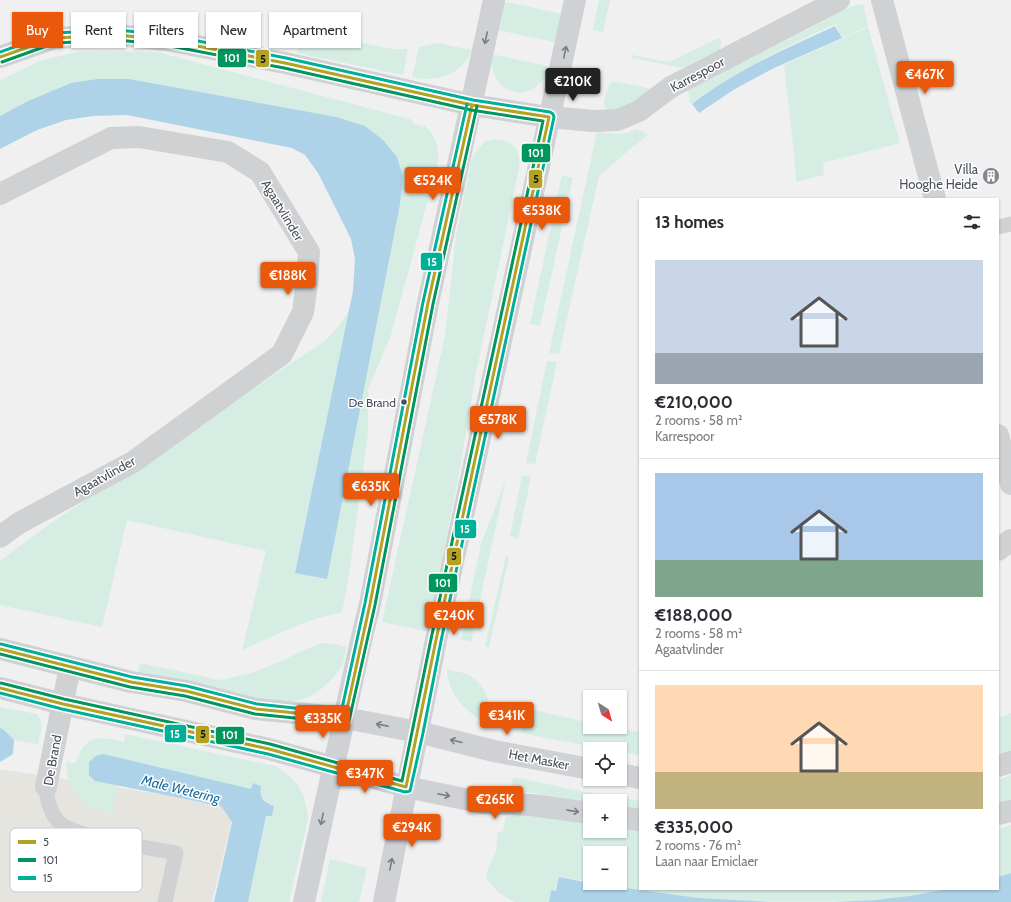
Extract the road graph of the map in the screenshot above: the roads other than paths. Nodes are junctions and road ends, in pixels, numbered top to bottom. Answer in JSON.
{"nodes":[{"id":1,"x":494,"y":0,"type":"edge"},
{"id":2,"x":575,"y":0,"type":"edge"},
{"id":3,"x":839,"y":0,"type":"edge"},
{"id":4,"x":882,"y":0,"type":"edge"},
{"id":5,"x":0,"y":57,"type":"edge"},
{"id":6,"x":472,"y":105,"type":"junction"},
{"id":7,"x":550,"y":117,"type":"junction"},
{"id":8,"x":0,"y":194,"type":"edge"},
{"id":9,"x":935,"y":198,"type":"edge"},
{"id":10,"x":1011,"y":224,"type":"edge"},
{"id":11,"x":999,"y":227,"type":"edge"},
{"id":12,"x":999,"y":439,"type":"edge"},
{"id":13,"x":1011,"y":484,"type":"edge"},
{"id":14,"x":999,"y":531,"type":"edge"},
{"id":15,"x":1011,"y":533,"type":"edge"},
{"id":16,"x":0,"y":537,"type":"edge"},
{"id":17,"x":1011,"y":540,"type":"edge"},
{"id":18,"x":999,"y":549,"type":"edge"},
{"id":19,"x":0,"y":649,"type":"edge"},
{"id":20,"x":70,"y":667,"type":"junction"},
{"id":21,"x":0,"y":688,"type":"edge"},
{"id":22,"x":63,"y":704,"type":"junction"},
{"id":23,"x":345,"y":718,"type":"junction"},
{"id":24,"x":418,"y":732,"type":"junction"},
{"id":25,"x":1011,"y":762,"type":"edge"},
{"id":26,"x":999,"y":766,"type":"edge"},
{"id":27,"x":334,"y":768,"type":"junction"},
{"id":28,"x":583,"y":768,"type":"edge"},
{"id":29,"x":627,"y":775,"type":"edge"},
{"id":30,"x":639,"y":778,"type":"edge"},
{"id":31,"x":46,"y":787,"type":"joint"},
{"id":32,"x":406,"y":787,"type":"junction"},
{"id":33,"x":1011,"y":811,"type":"edge"},
{"id":34,"x":583,"y":812,"type":"edge"},
{"id":35,"x":999,"y":814,"type":"edge"},
{"id":36,"x":627,"y":818,"type":"edge"},
{"id":37,"x":639,"y":820,"type":"edge"},
{"id":38,"x":68,"y":828,"type":"edge"},
{"id":39,"x":142,"y":846,"type":"edge"},
{"id":40,"x":165,"y":902,"type":"edge"},
{"id":41,"x":304,"y":902,"type":"edge"},
{"id":42,"x":384,"y":902,"type":"edge"}],
"edges":[{"from":1,"to":6,"type":"street","one_way":true},
{"from":7,"to":2,"type":"street","one_way":true},
{"from":3,"to":7,"type":"street","name":"Karrespoor"},
{"from":4,"to":9,"type":"street"},
{"from":5,"to":6,"type":"street"},
{"from":6,"to":7,"type":"street"},
{"from":6,"to":23,"type":"street"},
{"from":7,"to":24,"type":"street"},
{"from":8,"to":16,"type":"street","name":"Agaatvlinder"},
{"from":10,"to":11,"type":"lane"},
{"from":12,"to":13,"type":"street"},
{"from":14,"to":15,"type":"street"},
{"from":17,"to":18,"type":"street"},
{"from":19,"to":20,"type":"street","name":"Het Masker"},
{"from":20,"to":22,"type":"street","name":"De Brand"},
{"from":20,"to":23,"type":"street","name":"Het Masker"},
{"from":21,"to":22,"type":"street"},
{"from":22,"to":27,"type":"street"},
{"from":22,"to":31,"type":"street","name":"De Brand"},
{"from":24,"to":23,"type":"street","name":"Het Masker","one_way":true},
{"from":23,"to":27,"type":"street"},
{"from":28,"to":24,"type":"street","name":"Het Masker","one_way":true},
{"from":24,"to":32,"type":"street"},
{"from":25,"to":26,"type":"street"},
{"from":27,"to":32,"type":"street"},
{"from":27,"to":41,"type":"street","one_way":true},
{"from":29,"to":30,"type":"street"},
{"from":31,"to":38,"type":"lane","name":"De Brand"},
{"from":32,"to":34,"type":"street","one_way":true},
{"from":42,"to":32,"type":"street","one_way":true},
{"from":33,"to":35,"type":"street"},
{"from":36,"to":37,"type":"street"},
{"from":39,"to":40,"type":"lane","name":"De Brand"}]}
